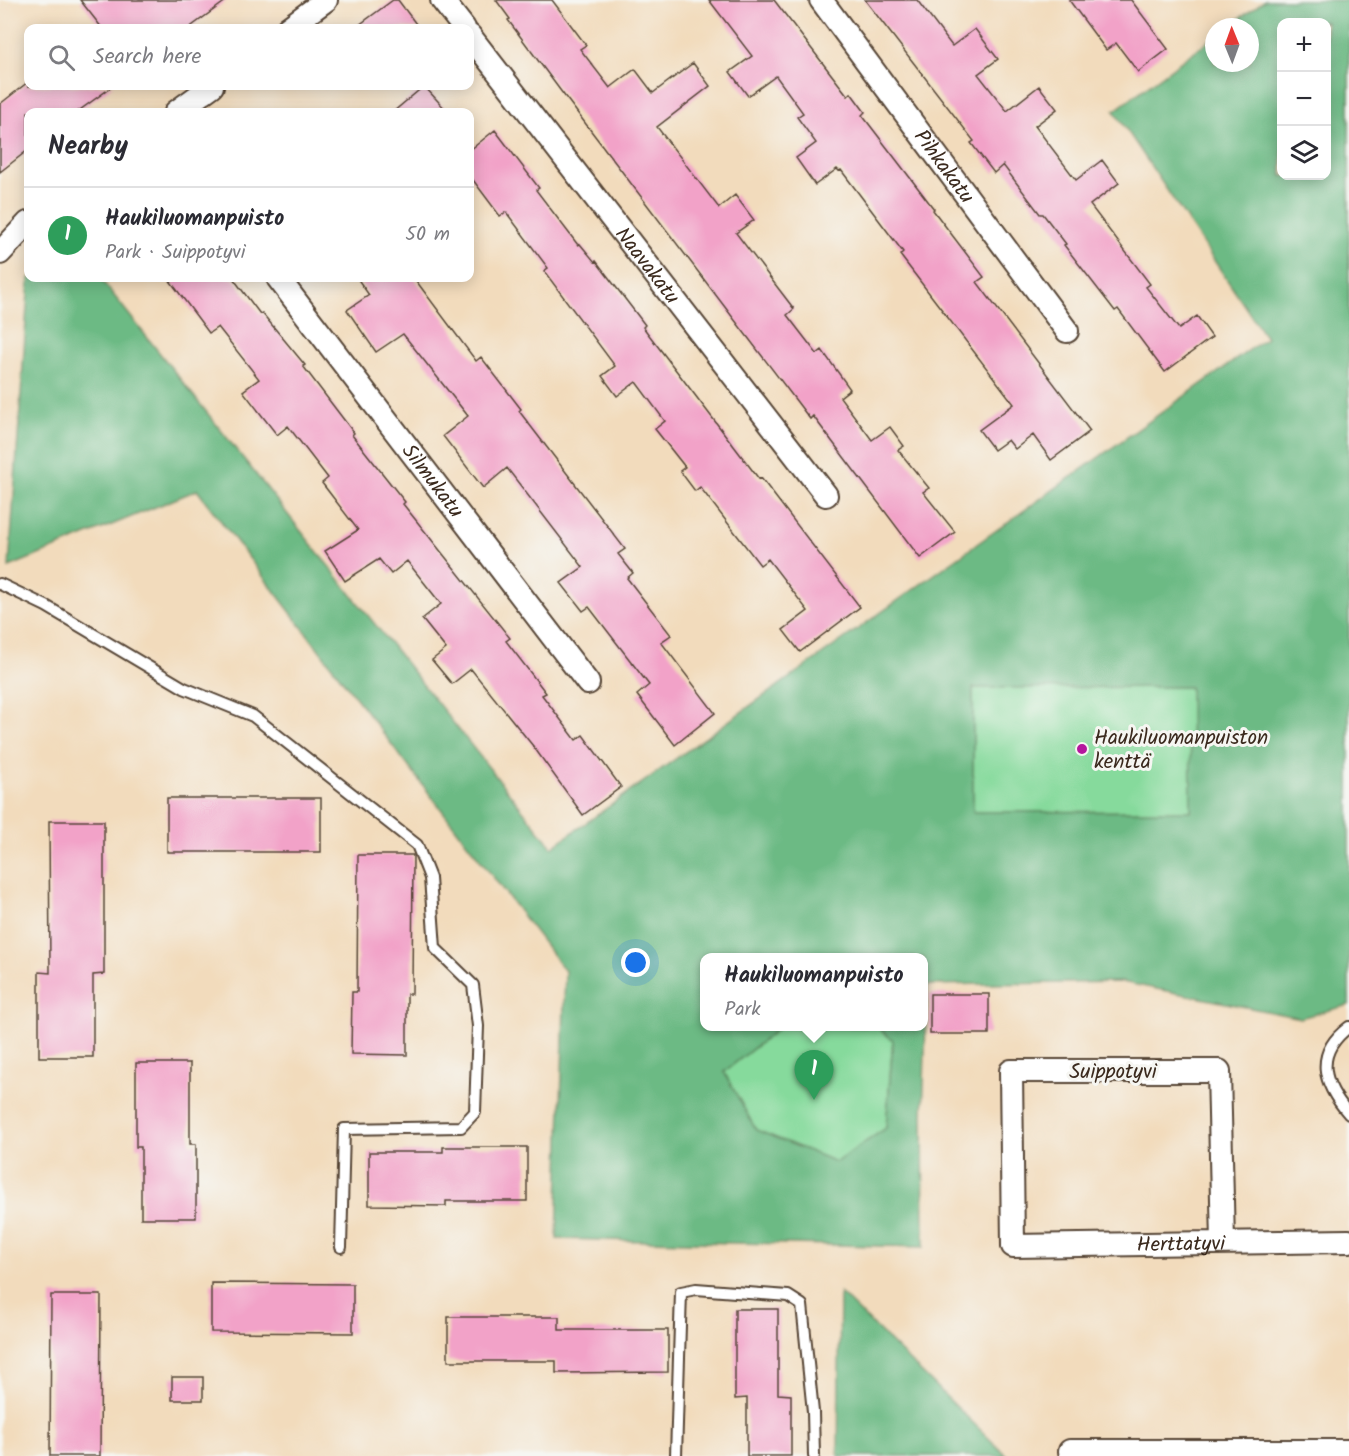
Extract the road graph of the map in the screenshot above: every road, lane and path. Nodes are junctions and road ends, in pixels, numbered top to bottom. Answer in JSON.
{"nodes":[{"id":1,"x":326,"y":0,"type":"edge"},
{"id":2,"x":442,"y":0,"type":"edge"},
{"id":3,"x":821,"y":0,"type":"edge"},
{"id":4,"x":293,"y":24,"type":"edge"},
{"id":5,"x":461,"y":24,"type":"edge"},
{"id":6,"x":474,"y":41,"type":"edge"},
{"id":7,"x":206,"y":90,"type":"edge"},
{"id":8,"x":182,"y":108,"type":"edge"},
{"id":9,"x":24,"y":227,"type":"edge"},
{"id":10,"x":0,"y":253,"type":"edge"},
{"id":11,"x":281,"y":282,"type":"edge"},
{"id":12,"x":1067,"y":331,"type":"dead end"},
{"id":13,"x":826,"y":495,"type":"dead end"},
{"id":14,"x":0,"y":584,"type":"edge"},
{"id":15,"x":588,"y":683,"type":"dead end"},
{"id":16,"x":1349,"y":1027,"type":"edge"},
{"id":17,"x":1349,"y":1114,"type":"edge"},
{"id":18,"x":1349,"y":1241,"type":"edge"},
{"id":19,"x":1222,"y":1243,"type":"junction"},
{"id":20,"x":1013,"y":1246,"type":"joint"},
{"id":21,"x":341,"y":1247,"type":"dead end"},
{"id":22,"x":1349,"y":1450,"type":"edge"},
{"id":23,"x":1070,"y":1451,"type":"dead end"},
{"id":24,"x":676,"y":1456,"type":"edge"},
{"id":25,"x":814,"y":1456,"type":"edge"}],
"edges":[{"from":1,"to":4,"type":"street"},
{"from":2,"to":5,"type":"street"},
{"from":3,"to":12,"type":"street","name":"Pihkakatu"},
{"from":6,"to":13,"type":"street","name":"Naavakatu"},
{"from":7,"to":8,"type":"street"},
{"from":9,"to":10,"type":"street"},
{"from":11,"to":15,"type":"street","name":"Silmukatu"},
{"from":14,"to":21,"type":"lane"},
{"from":16,"to":17,"type":"lane"},
{"from":18,"to":19,"type":"street","name":"Herttatyvi"},
{"from":19,"to":20,"type":"street","name":"Herttatyvi"},
{"from":19,"to":20,"type":"street","name":"Suippotyvi"},
{"from":22,"to":23,"type":"street"},
{"from":24,"to":25,"type":"lane"}]}
